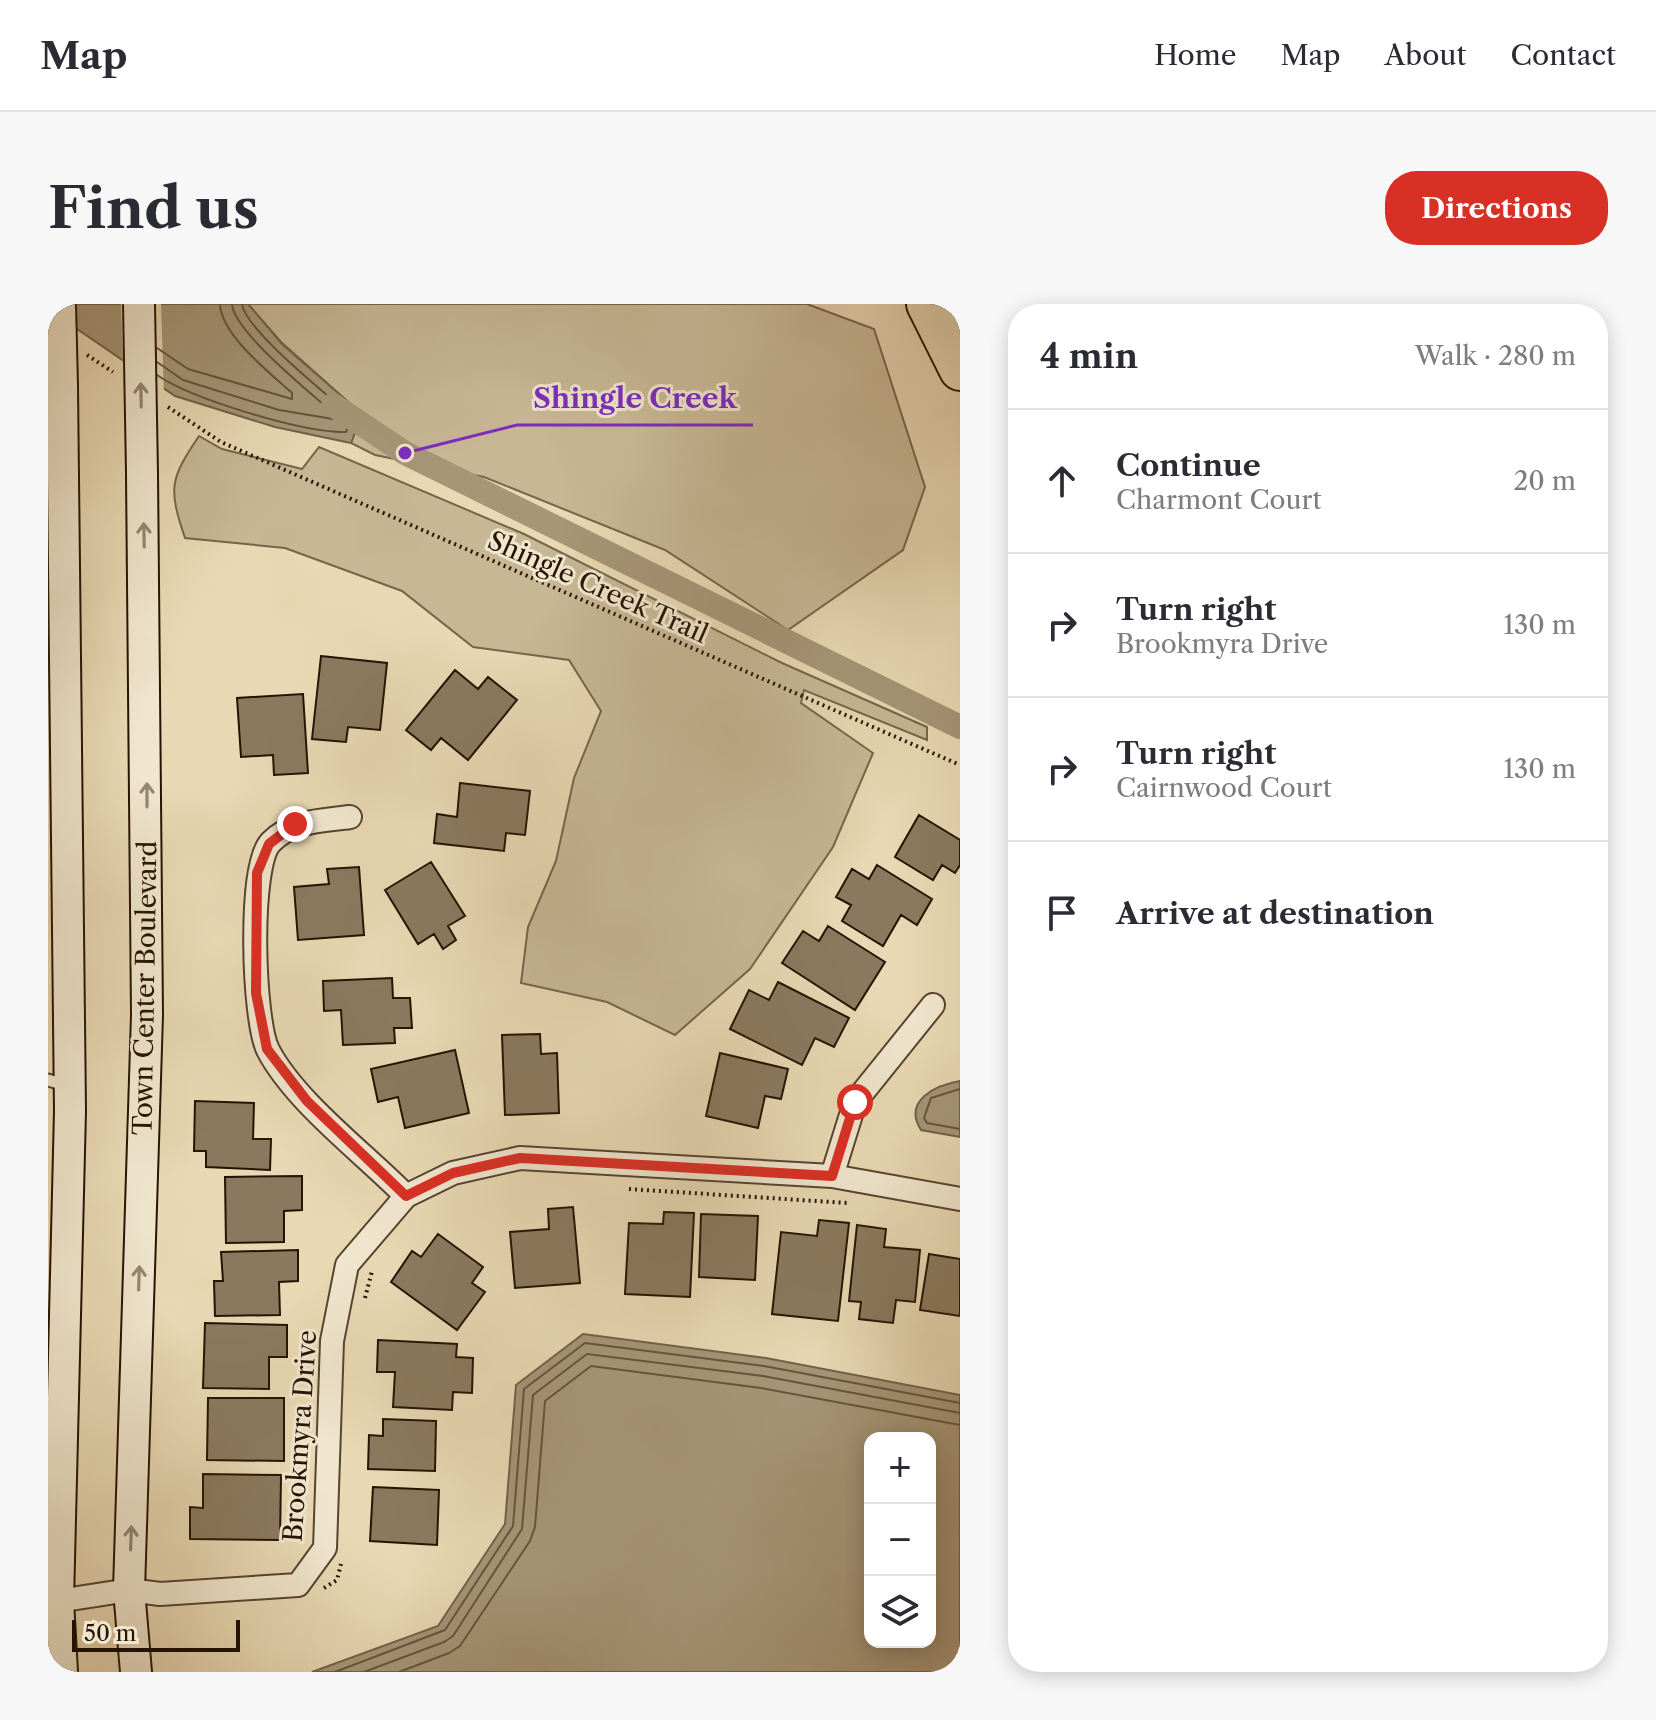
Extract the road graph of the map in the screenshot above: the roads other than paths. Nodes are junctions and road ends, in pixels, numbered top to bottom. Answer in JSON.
{"nodes":[{"id":1,"x":60,"y":304,"type":"edge"},
{"id":2,"x":139,"y":304,"type":"edge"},
{"id":3,"x":927,"y":304,"type":"edge"},
{"id":4,"x":960,"y":370,"type":"edge"},
{"id":5,"x":350,"y":817,"type":"dead end"},
{"id":6,"x":933,"y":1005,"type":"dead end"},
{"id":7,"x":59,"y":1083,"type":"edge"},
{"id":8,"x":832,"y":1176,"type":"junction"},
{"id":9,"x":406,"y":1196,"type":"junction"},
{"id":10,"x":960,"y":1199,"type":"edge"},
{"id":11,"x":129,"y":1590,"type":"junction"},
{"id":12,"x":53,"y":1602,"type":"edge"},
{"id":13,"x":62,"y":1672,"type":"edge"},
{"id":14,"x":136,"y":1672,"type":"edge"}],
"edges":[{"from":1,"to":7,"type":"street","bridge":true},
{"from":11,"to":2,"type":"street","name":"Town Center Boulevard","one_way":true,"bridge":true},
{"from":3,"to":4,"type":"highway"},
{"from":5,"to":9,"type":"street"},
{"from":6,"to":8,"type":"street"},
{"from":7,"to":12,"type":"street"},
{"from":8,"to":9,"type":"street","name":"Brookmyra Drive"},
{"from":8,"to":10,"type":"street","name":"Brookmyra Drive"},
{"from":9,"to":11,"type":"street","name":"Brookmyra Drive"},
{"from":11,"to":12,"type":"street","name":"Brookmyra Drive"},
{"from":11,"to":14,"type":"street","name":"Town Center Boulevard"},
{"from":12,"to":13,"type":"street"}]}
